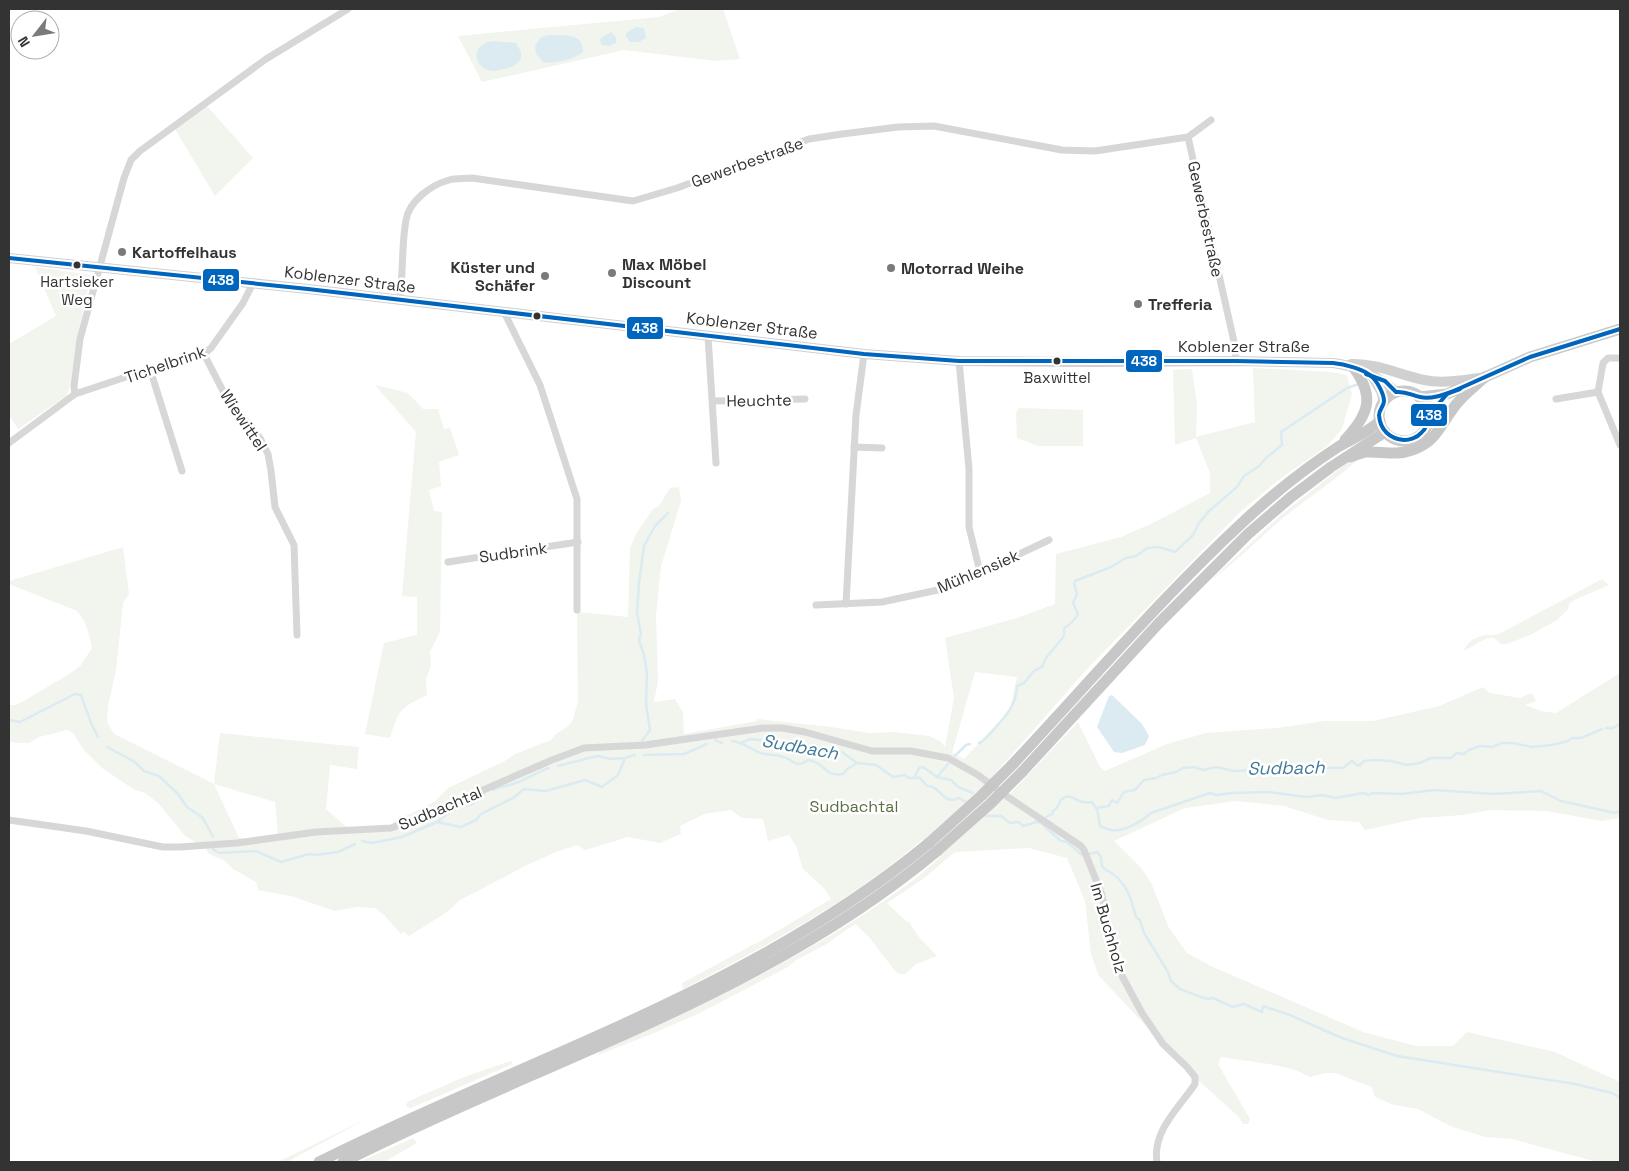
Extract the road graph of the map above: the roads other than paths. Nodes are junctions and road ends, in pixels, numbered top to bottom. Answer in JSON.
{"nodes":[{"id":1,"x":348,"y":9,"type":"edge"},
{"id":2,"x":1211,"y":120,"type":"dead end"},
{"id":3,"x":1188,"y":137,"type":"junction"},
{"id":4,"x":9,"y":258,"type":"edge"},
{"id":5,"x":100,"y":267,"type":"junction"},
{"id":6,"x":252,"y":285,"type":"junction"},
{"id":7,"x":399,"y":301,"type":"junction"},
{"id":8,"x":504,"y":312,"type":"junction"},
{"id":9,"x":1620,"y":329,"type":"edge"},
{"id":10,"x":708,"y":336,"type":"junction"},
{"id":11,"x":204,"y":354,"type":"junction"},
{"id":12,"x":864,"y":354,"type":"junction"},
{"id":13,"x":1620,"y":358,"type":"edge"},
{"id":14,"x":959,"y":361,"type":"junction"},
{"id":15,"x":1236,"y":361,"type":"junction"},
{"id":16,"x":1351,"y":366,"type":"junction"},
{"id":17,"x":150,"y":369,"type":"junction"},
{"id":18,"x":1372,"y":376,"type":"junction"},
{"id":19,"x":1485,"y":377,"type":"junction"},
{"id":20,"x":1396,"y":392,"type":"junction"},
{"id":21,"x":1598,"y":392,"type":"junction"},
{"id":22,"x":75,"y":394,"type":"junction"},
{"id":23,"x":1447,"y":394,"type":"junction"},
{"id":24,"x":1420,"y":397,"type":"junction"},
{"id":25,"x":805,"y":399,"type":"dead end"},
{"id":26,"x":1556,"y":399,"type":"dead end"},
{"id":27,"x":713,"y":401,"type":"junction"},
{"id":28,"x":1384,"y":401,"type":"junction"},
{"id":29,"x":1428,"y":416,"type":"junction"},
{"id":30,"x":1382,"y":427,"type":"junction"},
{"id":31,"x":9,"y":443,"type":"edge"},
{"id":32,"x":1620,"y":445,"type":"edge"},
{"id":33,"x":854,"y":447,"type":"junction"},
{"id":34,"x":1339,"y":447,"type":"junction"},
{"id":35,"x":882,"y":448,"type":"dead end"},
{"id":36,"x":716,"y":463,"type":"dead end"},
{"id":37,"x":1331,"y":466,"type":"junction"},
{"id":38,"x":182,"y":471,"type":"dead end"},
{"id":39,"x":1050,"y":540,"type":"dead end"},
{"id":40,"x":578,"y":542,"type":"junction"},
{"id":41,"x":448,"y":562,"type":"dead end"},
{"id":42,"x":980,"y":572,"type":"junction"},
{"id":43,"x":846,"y":604,"type":"junction"},
{"id":44,"x":816,"y":605,"type":"dead end"},
{"id":45,"x":576,"y":610,"type":"dead end"},
{"id":46,"x":297,"y":635,"type":"dead end"},
{"id":47,"x":1018,"y":768,"type":"junction"},
{"id":48,"x":978,"y":775,"type":"joint"},
{"id":49,"x":9,"y":820,"type":"edge"},
{"id":50,"x":933,"y":847,"type":"junction"},
{"id":51,"x":318,"y":1162,"type":"edge"},
{"id":52,"x":343,"y":1162,"type":"edge"},
{"id":53,"x":1157,"y":1162,"type":"edge"}],
"edges":[{"from":1,"to":5,"type":"street"},
{"from":2,"to":3,"type":"street","name":"Gewerbestraße"},
{"from":3,"to":7,"type":"street","name":"Gewerbestraße"},
{"from":3,"to":15,"type":"street","name":"Gewerbestraße"},
{"from":4,"to":5,"type":"main road","name":"Koblenzer Straße"},
{"from":5,"to":6,"type":"main road","name":"Koblenzer Straße"},
{"from":5,"to":22,"type":"street"},
{"from":6,"to":7,"type":"main road","name":"Koblenzer Straße"},
{"from":6,"to":11,"type":"street","name":"Tichelbrink"},
{"from":7,"to":8,"type":"main road","name":"Koblenzer Straße"},
{"from":8,"to":10,"type":"main road","name":"Koblenzer Straße"},
{"from":8,"to":40,"type":"street"},
{"from":9,"to":19,"type":"main road","name":"Koblenzer Straße"},
{"from":10,"to":12,"type":"main road","name":"Koblenzer Straße"},
{"from":10,"to":27,"type":"street","name":"Heuchte"},
{"from":11,"to":17,"type":"street","name":"Tichelbrink"},
{"from":11,"to":46,"type":"street","name":"Wiewittel"},
{"from":12,"to":14,"type":"main road","name":"Koblenzer Straße"},
{"from":12,"to":33,"type":"street"},
{"from":13,"to":21,"type":"street"},
{"from":14,"to":15,"type":"main road","name":"Koblenzer Straße"},
{"from":14,"to":42,"type":"street"},
{"from":15,"to":16,"type":"main road","name":"Koblenzer Straße"},
{"from":16,"to":18,"type":"main road","name":"Koblenzer Straße"},
{"from":16,"to":19,"type":"main road"},
{"from":16,"to":34,"type":"highway"},
{"from":17,"to":22,"type":"street","name":"Tichelbrink"},
{"from":17,"to":38,"type":"street"},
{"from":18,"to":20,"type":"main road","name":"Koblenzer Straße"},
{"from":18,"to":28,"type":"main road"},
{"from":19,"to":23,"type":"main road","name":"Koblenzer Straße"},
{"from":19,"to":37,"type":"highway"},
{"from":20,"to":24,"type":"main road","name":"Koblenzer Straße"},
{"from":20,"to":28,"type":"main road"},
{"from":21,"to":26,"type":"street"},
{"from":21,"to":32,"type":"street"},
{"from":22,"to":31,"type":"street","name":"Tichelbrink"},
{"from":23,"to":24,"type":"main road","name":"Koblenzer Straße"},
{"from":23,"to":29,"type":"main road","name":"Koblenzer Straße"},
{"from":24,"to":29,"type":"main road"},
{"from":25,"to":27,"type":"street","name":"Heuchte"},
{"from":27,"to":36,"type":"street","name":"Heuchte"},
{"from":28,"to":30,"type":"main road"},
{"from":29,"to":30,"type":"main road","name":"Koblenzer Straße"},
{"from":30,"to":34,"type":"highway"},
{"from":30,"to":37,"type":"highway"},
{"from":33,"to":35,"type":"street"},
{"from":33,"to":43,"type":"street"},
{"from":34,"to":47,"type":"highway"},
{"from":37,"to":47,"type":"highway"},
{"from":39,"to":42,"type":"street","name":"Mühlensiek"},
{"from":40,"to":41,"type":"street","name":"Sudbrink"},
{"from":40,"to":45,"type":"street"},
{"from":42,"to":43,"type":"street","name":"Mühlensiek"},
{"from":43,"to":44,"type":"street","name":"Mühlensiek"},
{"from":47,"to":50,"type":"highway","bridge":true},
{"from":48,"to":49,"type":"street","name":"Sudbachtal"},
{"from":48,"to":53,"type":"street","name":"Im Buchholz"},
{"from":50,"to":51,"type":"highway"},
{"from":50,"to":52,"type":"highway"}]}
